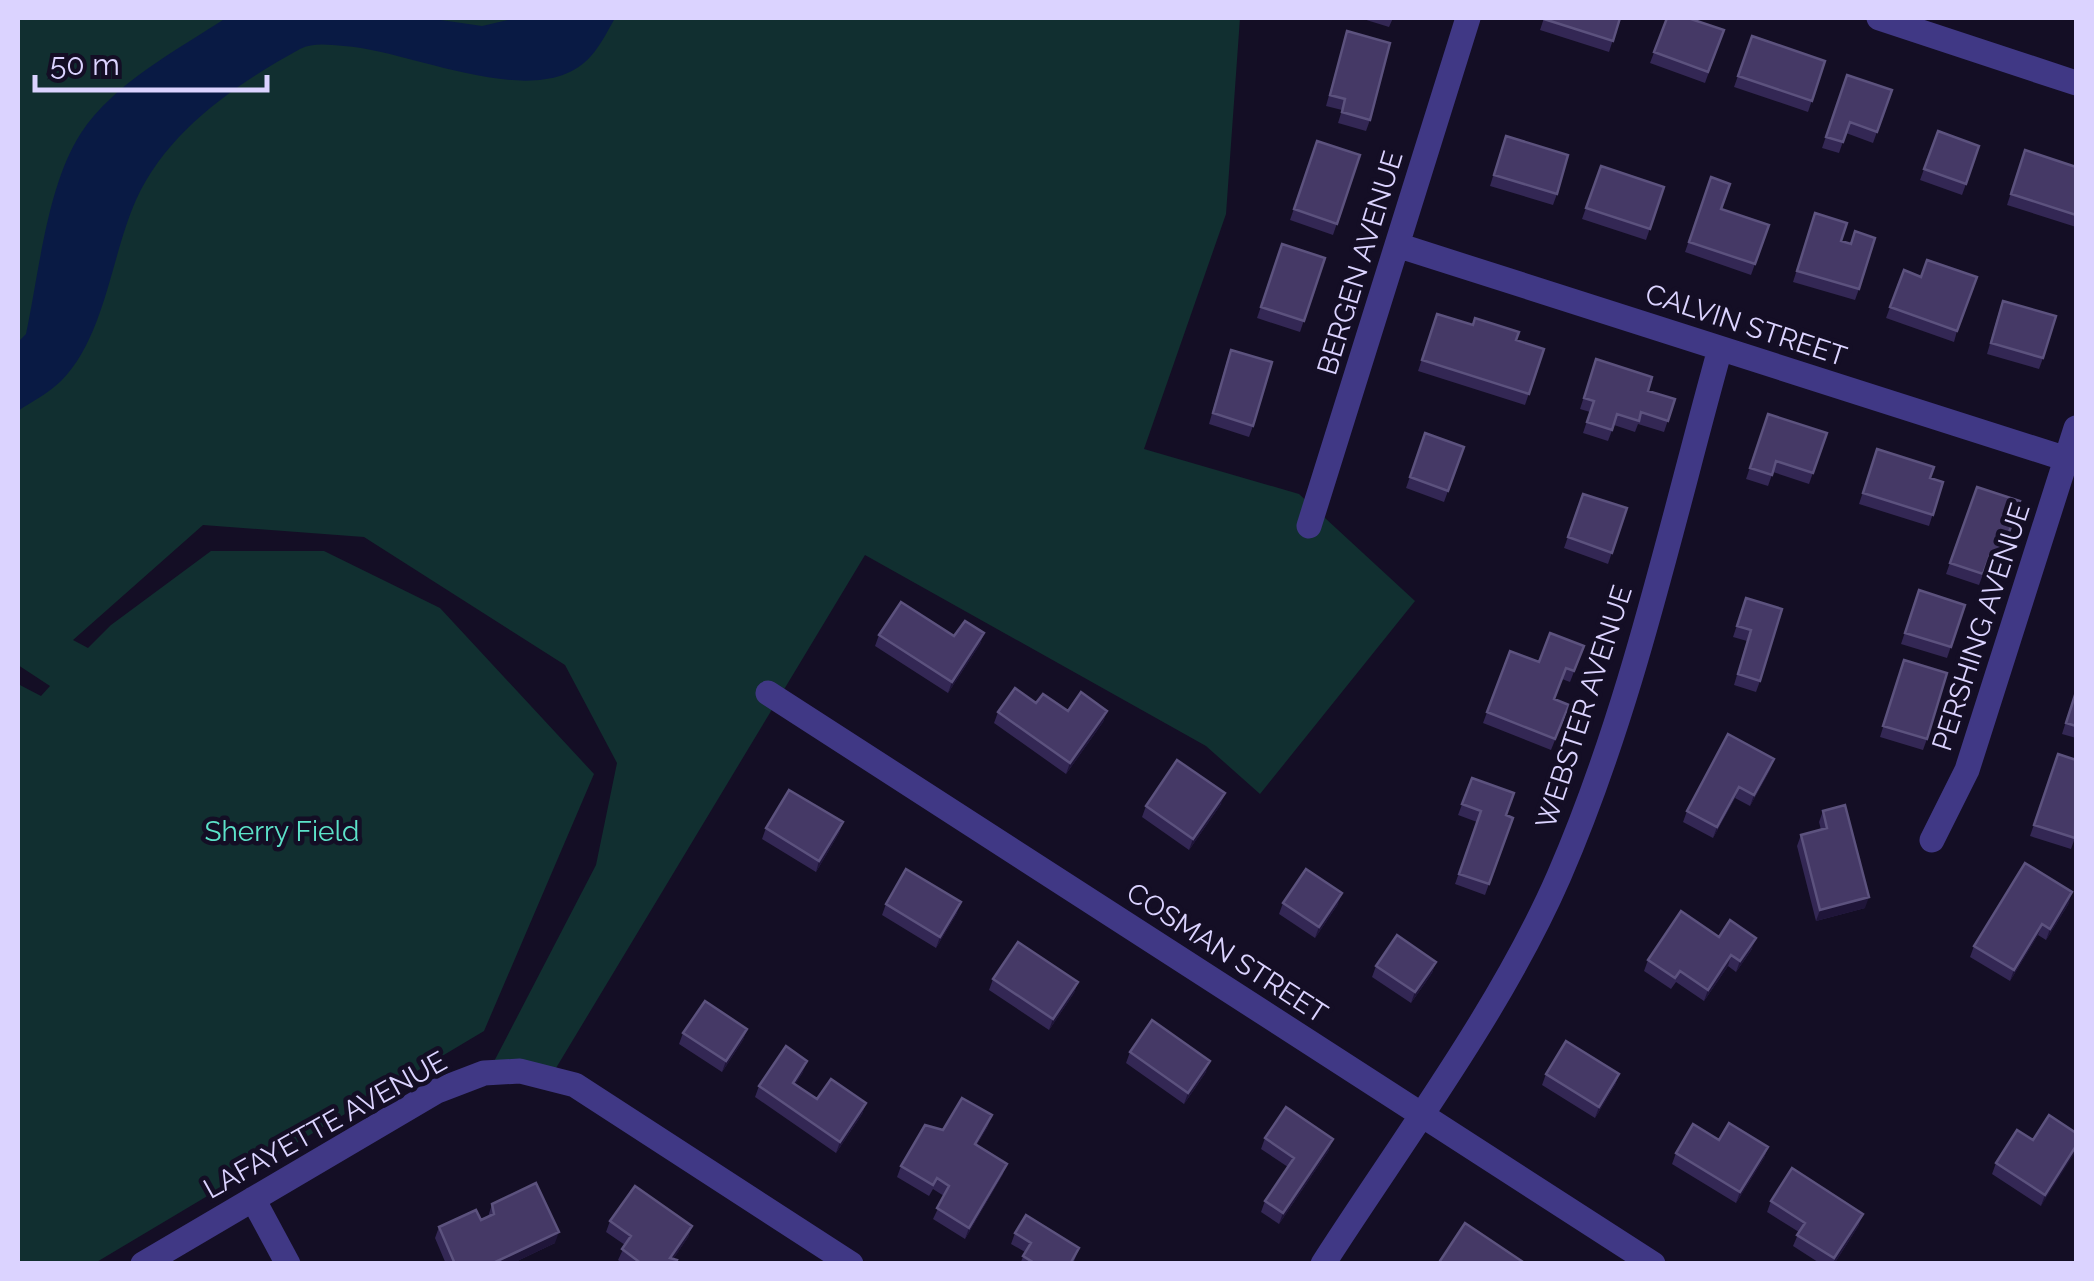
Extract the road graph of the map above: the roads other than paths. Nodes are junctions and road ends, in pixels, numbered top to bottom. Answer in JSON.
{"nodes":[{"id":1,"x":1468,"y":18,"type":"edge"},
{"id":2,"x":1879,"y":18,"type":"edge"},
{"id":3,"x":2076,"y":83,"type":"edge"},
{"id":4,"x":1397,"y":246,"type":"junction"},
{"id":5,"x":1720,"y":348,"type":"junction"},
{"id":6,"x":2076,"y":428,"type":"edge"},
{"id":7,"x":2072,"y":461,"type":"edge"},
{"id":8,"x":1309,"y":526,"type":"dead end"},
{"id":9,"x":768,"y":694,"type":"dead end"},
{"id":10,"x":1932,"y":840,"type":"dead end"},
{"id":11,"x":1420,"y":1114,"type":"junction"},
{"id":12,"x":253,"y":1199,"type":"junction"},
{"id":13,"x":143,"y":1264,"type":"edge"},
{"id":14,"x":288,"y":1264,"type":"edge"},
{"id":15,"x":851,"y":1264,"type":"edge"},
{"id":16,"x":1323,"y":1264,"type":"edge"},
{"id":17,"x":1653,"y":1264,"type":"edge"}],
"edges":[{"from":1,"to":4,"type":"street","name":"BERGEN AVENUE"},
{"from":2,"to":3,"type":"street"},
{"from":4,"to":5,"type":"street","name":"CALVIN STREET"},
{"from":4,"to":8,"type":"street","name":"BERGEN AVENUE"},
{"from":5,"to":7,"type":"street","name":"CALVIN STREET"},
{"from":5,"to":11,"type":"street","name":"WEBSTER AVENUE"},
{"from":6,"to":7,"type":"street","name":"PERSHING AVENUE"},
{"from":7,"to":10,"type":"street","name":"PERSHING AVENUE"},
{"from":9,"to":11,"type":"street","name":"COSMAN STREET"},
{"from":11,"to":16,"type":"street","name":"WEBSTER AVENUE"},
{"from":11,"to":17,"type":"street","name":"COSMAN STREET"},
{"from":12,"to":13,"type":"street","name":"LAFAYETTE AVENUE"},
{"from":12,"to":14,"type":"street"},
{"from":12,"to":15,"type":"street","name":"LAFAYETTE AVENUE"}]}
